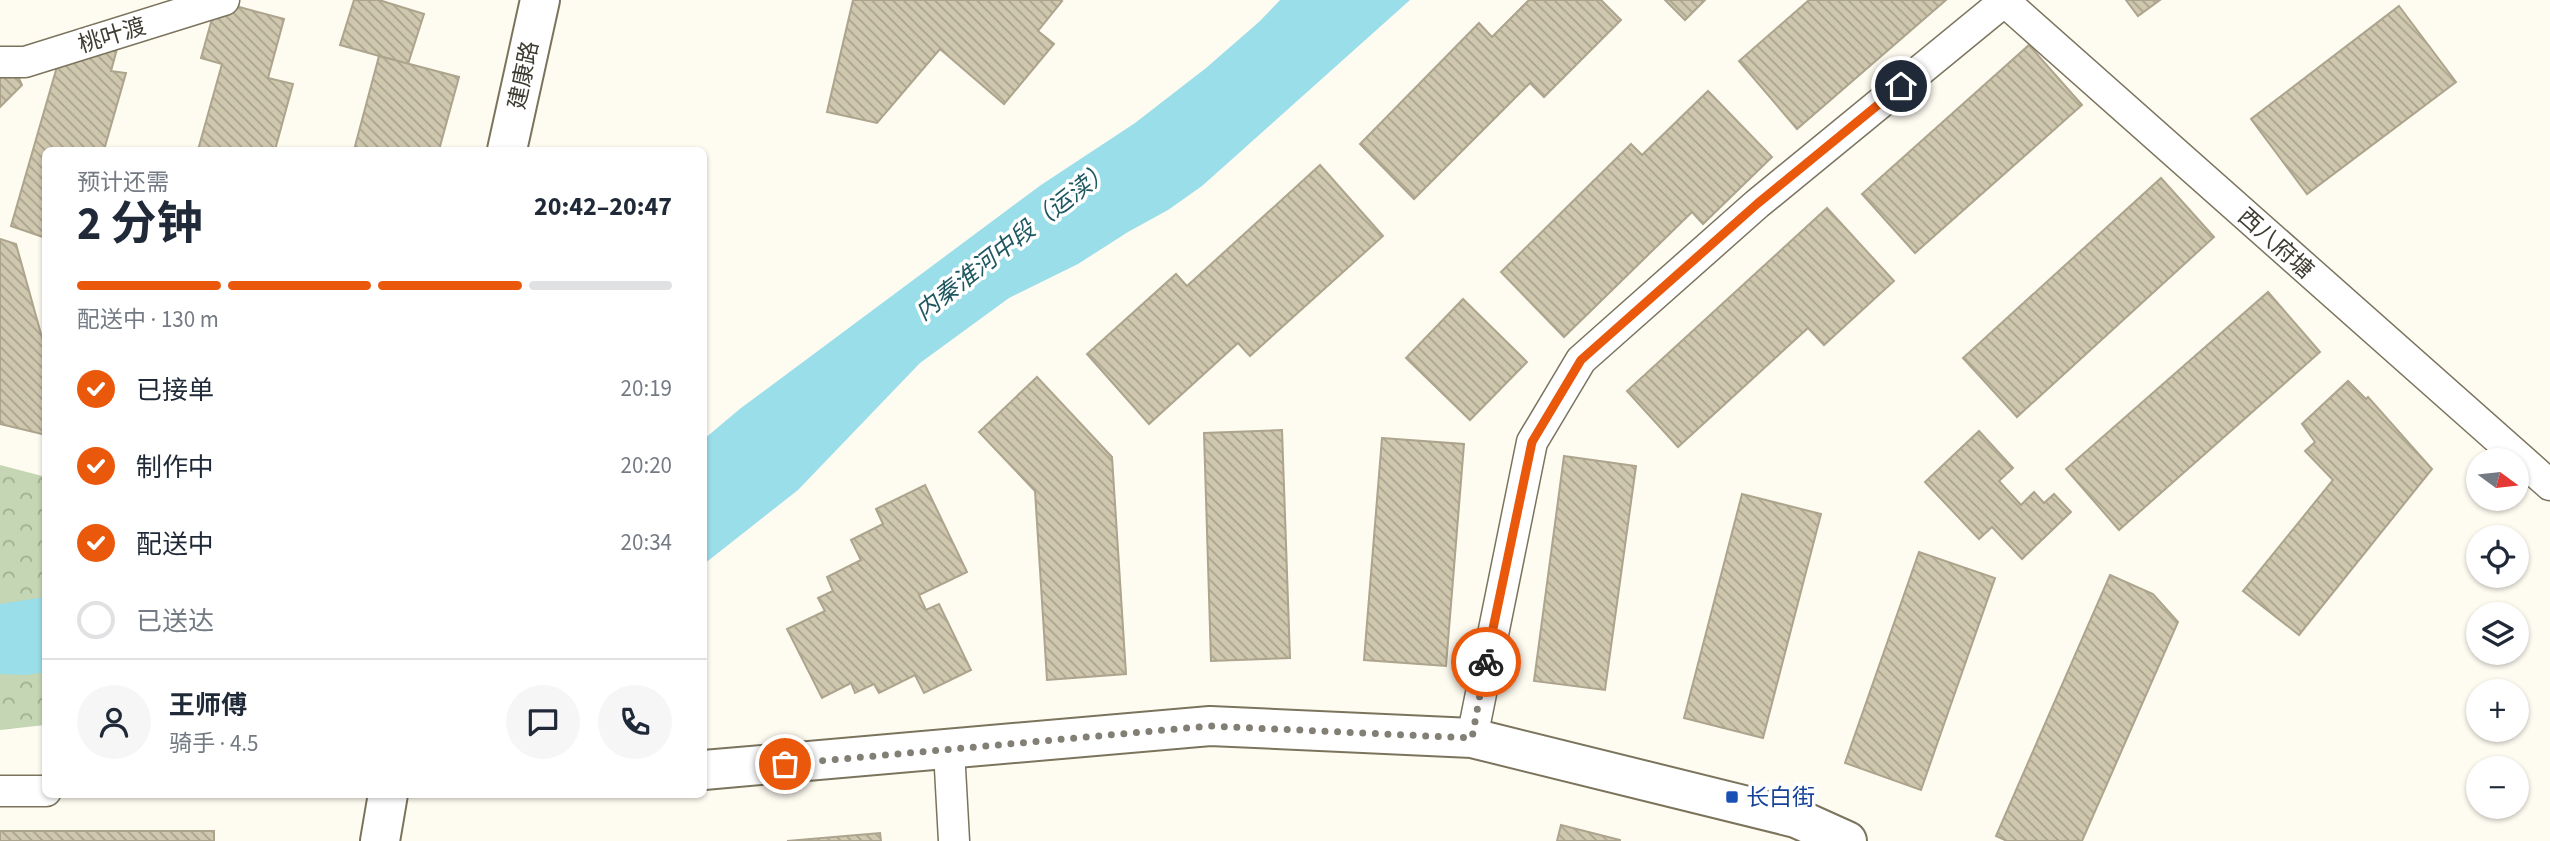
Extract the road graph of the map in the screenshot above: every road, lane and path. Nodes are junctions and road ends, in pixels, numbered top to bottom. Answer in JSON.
{"nodes":[{"id":1,"x":223,"y":0,"type":"edge"},
{"id":2,"x":540,"y":0,"type":"edge"},
{"id":3,"x":2004,"y":0,"type":"edge"},
{"id":4,"x":0,"y":62,"type":"edge"},
{"id":5,"x":508,"y":147,"type":"edge"},
{"id":6,"x":2550,"y":485,"type":"edge"},
{"id":7,"x":1472,"y":738,"type":"junction"},
{"id":8,"x":949,"y":750,"type":"junction"},
{"id":9,"x":707,"y":770,"type":"edge"},
{"id":10,"x":0,"y":791,"type":"edge"},
{"id":11,"x":42,"y":791,"type":"edge"},
{"id":12,"x":387,"y":798,"type":"edge"},
{"id":13,"x":380,"y":841,"type":"edge"},
{"id":14,"x":954,"y":841,"type":"edge"},
{"id":15,"x":1847,"y":841,"type":"edge"}],
"edges":[{"from":1,"to":4,"type":"street","name":"桃叶渡"},
{"from":2,"to":5,"type":"street","name":"建康路"},
{"from":3,"to":6,"type":"street","name":"西八府塘"},
{"from":3,"to":7,"type":"street"},
{"from":7,"to":8,"type":"street"},
{"from":7,"to":15,"type":"street"},
{"from":8,"to":9,"type":"street"},
{"from":8,"to":14,"type":"street"},
{"from":10,"to":11,"type":"street"},
{"from":12,"to":13,"type":"street"}]}
